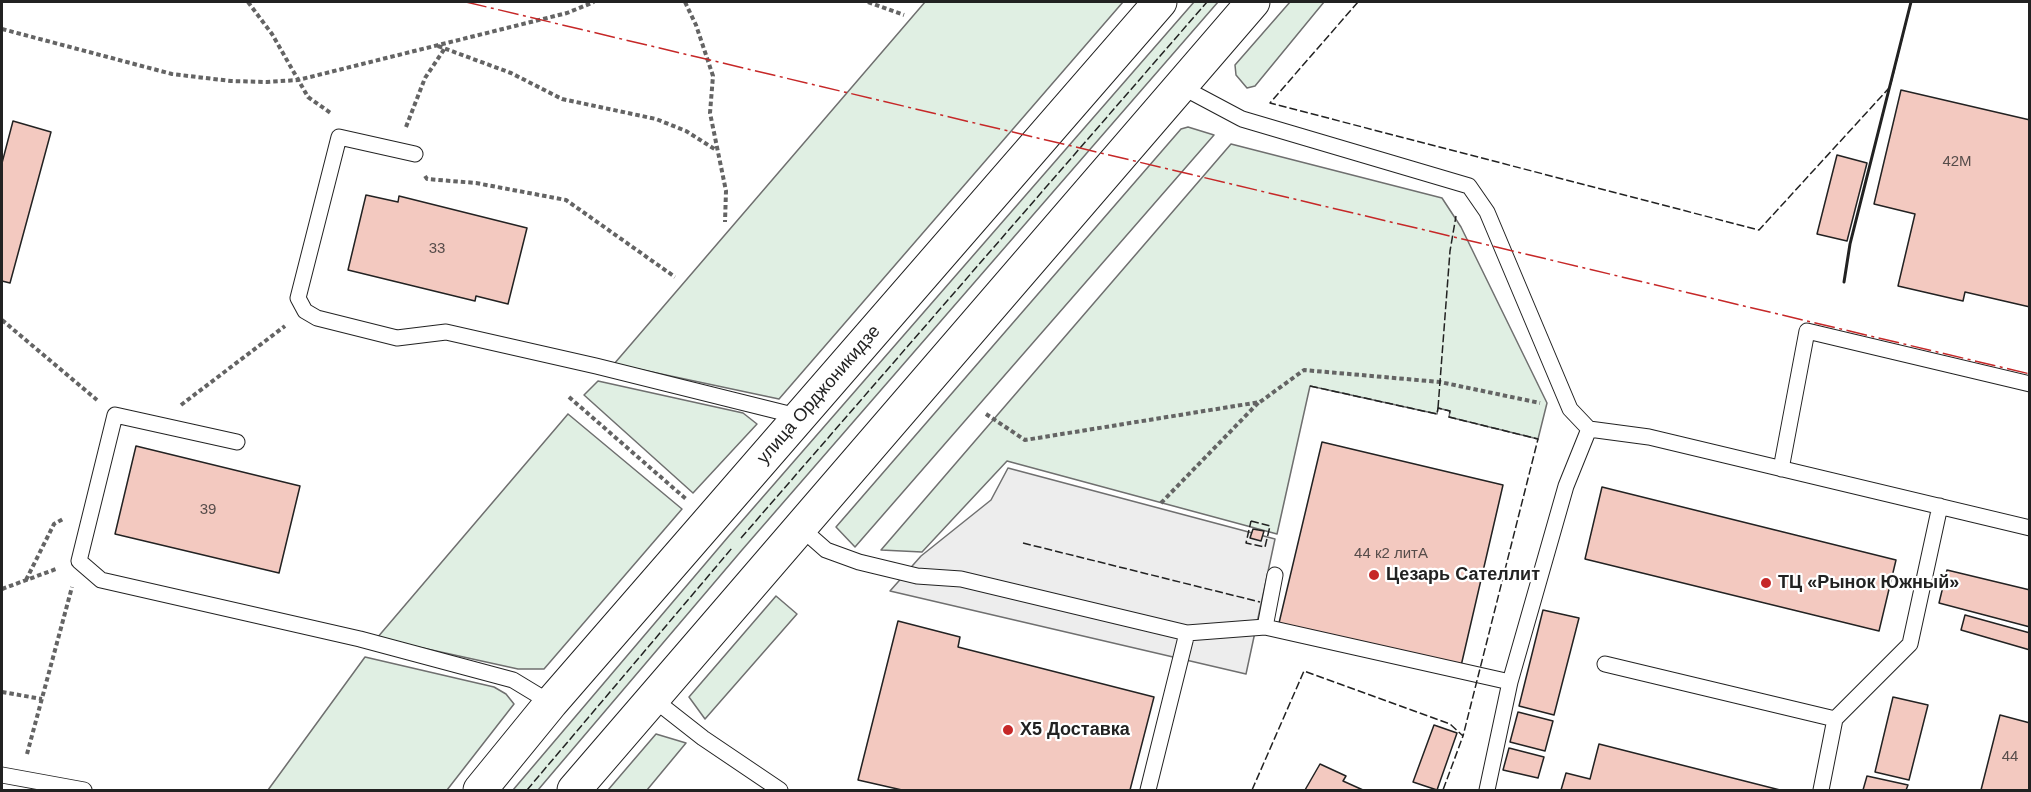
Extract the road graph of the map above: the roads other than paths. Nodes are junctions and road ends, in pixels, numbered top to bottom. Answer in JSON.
{"nodes":[{"id":1,"x":1160,"y":2,"type":"edge"},
{"id":2,"x":1253,"y":2,"type":"edge"},
{"id":3,"x":1180,"y":86,"type":"junction"},
{"id":4,"x":415,"y":154,"type":"road end"},
{"id":5,"x":2030,"y":384,"type":"edge"},
{"id":6,"x":801,"y":417,"type":"junction"},
{"id":7,"x":1589,"y":429,"type":"junction"},
{"id":8,"x":237,"y":442,"type":"dead end"},
{"id":9,"x":1781,"y":469,"type":"junction"},
{"id":10,"x":1940,"y":506,"type":"junction"},
{"id":11,"x":801,"y":528,"type":"junction"},
{"id":12,"x":2030,"y":528,"type":"edge"},
{"id":13,"x":1275,"y":575,"type":"dead end"},
{"id":14,"x":1265,"y":627,"type":"junction"},
{"id":15,"x":1187,"y":633,"type":"junction"},
{"id":16,"x":1605,"y":664,"type":"dead end"},
{"id":17,"x":1510,"y":682,"type":"junction"},
{"id":18,"x":652,"y":698,"type":"junction"},
{"id":19,"x":550,"y":703,"type":"junction"},
{"id":20,"x":1835,"y":720,"type":"junction"},
{"id":21,"x":2,"y":776,"type":"edge"},
{"id":22,"x":84,"y":790,"type":"edge"},
{"id":23,"x":480,"y":790,"type":"edge"},
{"id":24,"x":574,"y":790,"type":"edge"},
{"id":25,"x":780,"y":790,"type":"edge"},
{"id":26,"x":1148,"y":790,"type":"edge"},
{"id":27,"x":1487,"y":790,"type":"edge"},
{"id":28,"x":1821,"y":790,"type":"edge"}],
"edges":[{"from":1,"to":6,"type":"street","name":"улица Орджоникидзе"},
{"from":2,"to":3,"type":"street"},
{"from":3,"to":7,"type":"lane"},
{"from":3,"to":11,"type":"street"},
{"from":4,"to":6,"type":"lane"},
{"from":5,"to":9,"type":"lane"},
{"from":6,"to":19,"type":"street","name":"улица Орджоникидзе"},
{"from":7,"to":9,"type":"lane"},
{"from":7,"to":17,"type":"lane"},
{"from":8,"to":19,"type":"lane"},
{"from":9,"to":10,"type":"lane"},
{"from":10,"to":12,"type":"lane"},
{"from":10,"to":20,"type":"lane"},
{"from":11,"to":15,"type":"lane"},
{"from":11,"to":18,"type":"street"},
{"from":13,"to":14,"type":"lane"},
{"from":14,"to":15,"type":"lane"},
{"from":14,"to":17,"type":"lane"},
{"from":15,"to":26,"type":"lane"},
{"from":16,"to":20,"type":"lane"},
{"from":17,"to":27,"type":"lane"},
{"from":18,"to":24,"type":"street"},
{"from":18,"to":25,"type":"lane"},
{"from":19,"to":23,"type":"street","name":"улица Орджоникидзе"},
{"from":20,"to":28,"type":"lane"},
{"from":21,"to":22,"type":"lane"}]}
